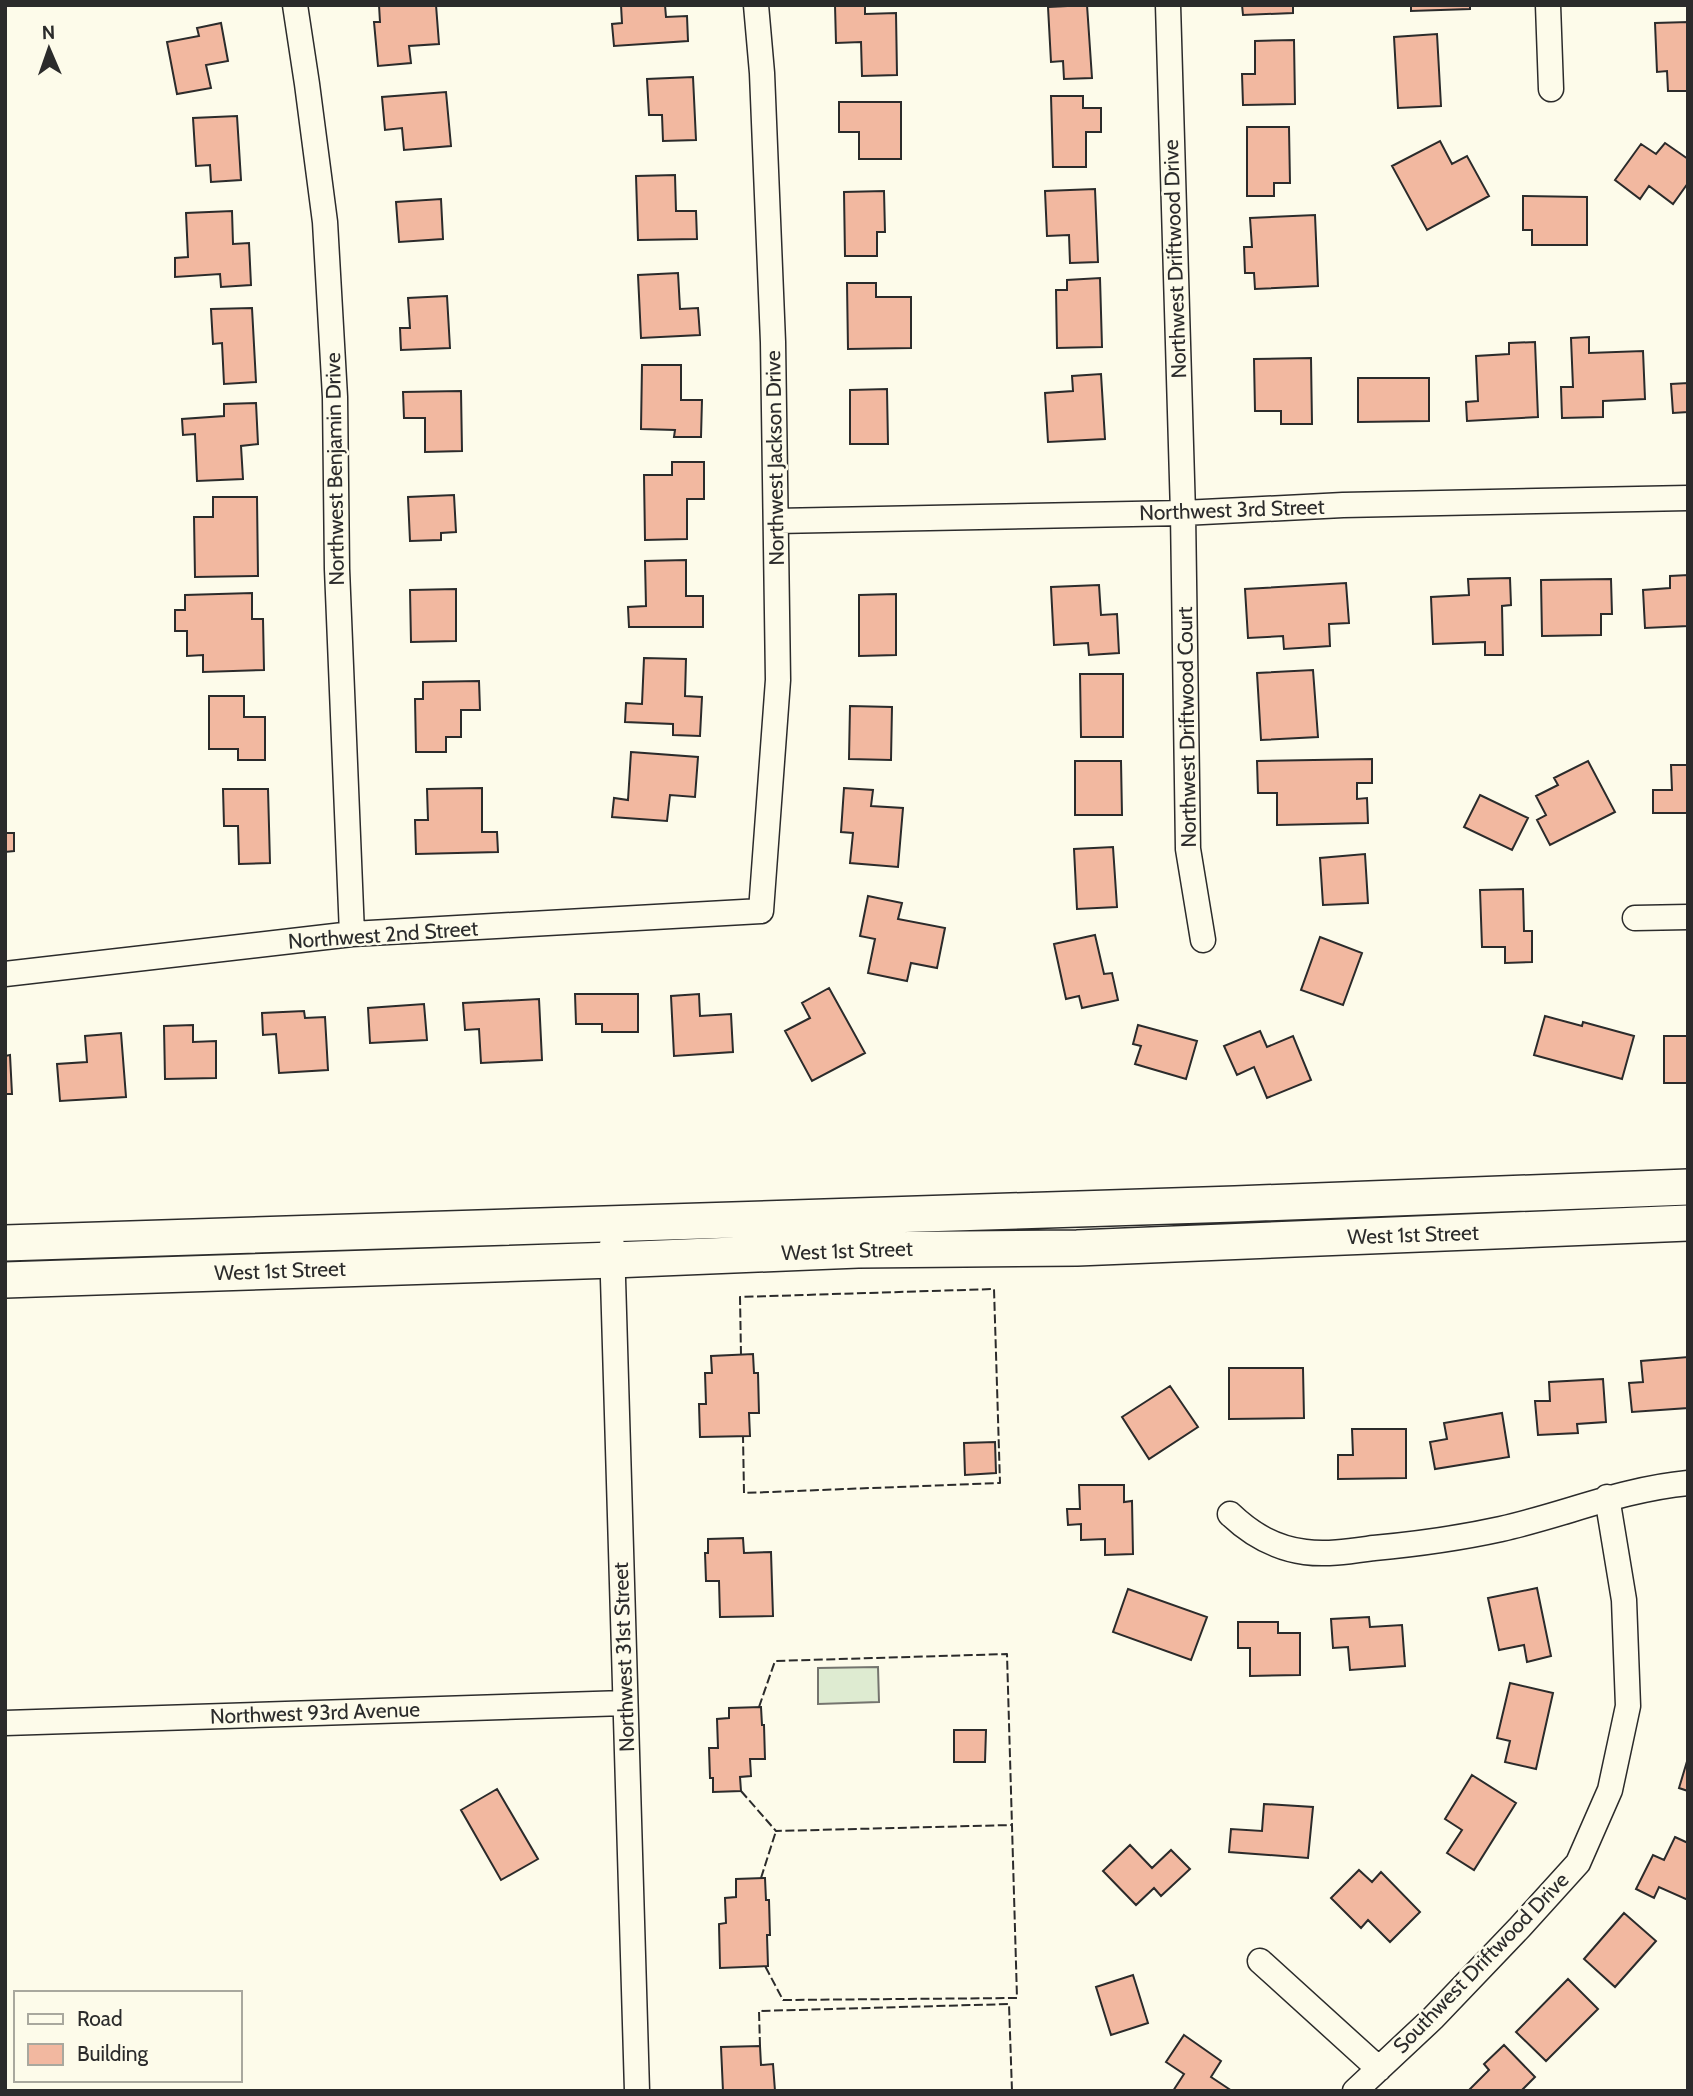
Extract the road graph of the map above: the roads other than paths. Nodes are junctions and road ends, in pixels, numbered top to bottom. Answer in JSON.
{"nodes":[{"id":1,"x":295,"y":5,"type":"edge"},
{"id":2,"x":756,"y":5,"type":"edge"},
{"id":3,"x":1168,"y":5,"type":"edge"},
{"id":4,"x":1548,"y":5,"type":"edge"},
{"id":5,"x":1551,"y":89,"type":"dead end"},
{"id":6,"x":1688,"y":498,"type":"edge"},
{"id":7,"x":1183,"y":513,"type":"junction"},
{"id":8,"x":776,"y":521,"type":"junction"},
{"id":9,"x":761,"y":911,"type":"joint"},
{"id":10,"x":1688,"y":917,"type":"edge"},
{"id":11,"x":1635,"y":918,"type":"dead end"},
{"id":12,"x":352,"y":934,"type":"junction"},
{"id":13,"x":1203,"y":940,"type":"dead end"},
{"id":14,"x":5,"y":974,"type":"edge"},
{"id":15,"x":1688,"y":1187,"type":"edge"},
{"id":16,"x":611,"y":1223,"type":"junction"},
{"id":17,"x":1688,"y":1223,"type":"edge"},
{"id":18,"x":5,"y":1243,"type":"edge"},
{"id":19,"x":613,"y":1260,"type":"junction"},
{"id":20,"x":5,"y":1280,"type":"edge"},
{"id":21,"x":1688,"y":1483,"type":"edge"},
{"id":22,"x":1607,"y":1497,"type":"junction"},
{"id":23,"x":1230,"y":1514,"type":"dead end"},
{"id":24,"x":625,"y":1703,"type":"junction"},
{"id":25,"x":5,"y":1723,"type":"edge"},
{"id":26,"x":1260,"y":1961,"type":"dead end"},
{"id":27,"x":1379,"y":2068,"type":"junction"},
{"id":28,"x":637,"y":2091,"type":"edge"},
{"id":29,"x":1355,"y":2091,"type":"edge"}],
"edges":[{"from":1,"to":12,"type":"street","name":"Northwest Benjamin Drive"},
{"from":2,"to":8,"type":"street","name":"Northwest Jackson Drive"},
{"from":3,"to":7,"type":"street","name":"Northwest Driftwood Drive"},
{"from":4,"to":5,"type":"street"},
{"from":6,"to":7,"type":"street","name":"Northwest 3rd Street"},
{"from":7,"to":8,"type":"street","name":"Northwest 3rd Street"},
{"from":7,"to":13,"type":"street","name":"Northwest Driftwood Court"},
{"from":8,"to":9,"type":"street","name":"Northwest Jackson Drive"},
{"from":9,"to":12,"type":"street","name":"Northwest 2nd Street"},
{"from":10,"to":11,"type":"street"},
{"from":12,"to":14,"type":"street","name":"Northwest 2nd Street"},
{"from":15,"to":16,"type":"main road","name":"West 1st Street"},
{"from":16,"to":18,"type":"main road","name":"West 1st Street"},
{"from":16,"to":19,"type":"street","name":"Northwest 31st Street"},
{"from":17,"to":19,"type":"main road","name":"West 1st Street"},
{"from":19,"to":20,"type":"main road","name":"West 1st Street"},
{"from":19,"to":24,"type":"street","name":"Northwest 31st Street"},
{"from":21,"to":22,"type":"street"},
{"from":22,"to":23,"type":"street"},
{"from":22,"to":27,"type":"street","name":"Southwest Driftwood Drive"},
{"from":24,"to":25,"type":"street","name":"Northwest 93rd Avenue"},
{"from":24,"to":28,"type":"street","name":"Northwest 31st Street"},
{"from":26,"to":27,"type":"street"},
{"from":27,"to":29,"type":"street","name":"Southwest Driftwood Drive"}]}
